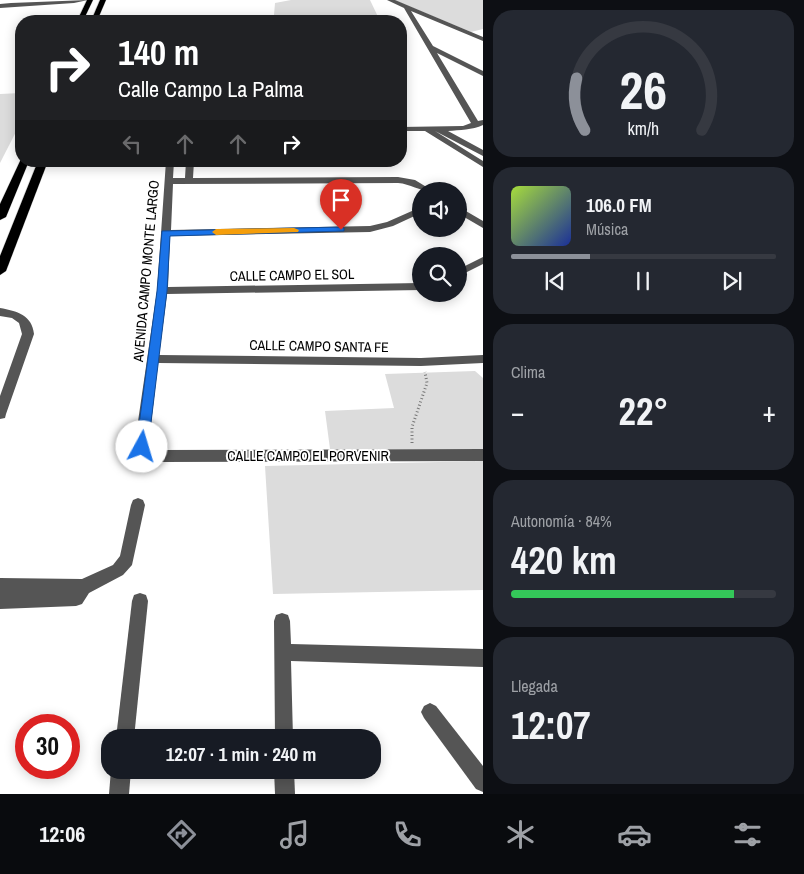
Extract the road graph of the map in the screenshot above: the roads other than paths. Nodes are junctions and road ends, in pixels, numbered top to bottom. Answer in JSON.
{"nodes":[{"id":1,"x":86,"y":0,"type":"edge"},
{"id":2,"x":90,"y":0,"type":"edge"},
{"id":3,"x":103,"y":0,"type":"edge"},
{"id":4,"x":390,"y":0,"type":"edge"},
{"id":5,"x":78,"y":1,"type":"edge"},
{"id":6,"x":16,"y":2,"type":"edge"},
{"id":7,"x":0,"y":6,"type":"edge"},
{"id":8,"x":406,"y":7,"type":"junction"},
{"id":9,"x":83,"y":15,"type":"edge"},
{"id":10,"x":97,"y":15,"type":"edge"},
{"id":11,"x":483,"y":33,"type":"edge"},
{"id":12,"x":474,"y":36,"type":"junction"},
{"id":13,"x":483,"y":39,"type":"edge"},
{"id":14,"x":431,"y":48,"type":"junction"},
{"id":15,"x":483,"y":74,"type":"edge"},
{"id":16,"x":479,"y":124,"type":"edge"},
{"id":17,"x":407,"y":129,"type":"edge"},
{"id":18,"x":455,"y":129,"type":"junction"},
{"id":19,"x":437,"y":132,"type":"junction"},
{"id":20,"x":447,"y":134,"type":"junction"},
{"id":21,"x":407,"y":136,"type":"edge"},
{"id":22,"x":483,"y":154,"type":"edge"},
{"id":23,"x":483,"y":165,"type":"edge"},
{"id":24,"x":21,"y":167,"type":"edge"},
{"id":25,"x":42,"y":167,"type":"edge"},
{"id":26,"x":169,"y":167,"type":"edge"},
{"id":27,"x":190,"y":167,"type":"edge"},
{"id":28,"x":168,"y":181,"type":"junction"},
{"id":29,"x":189,"y":181,"type":"junction"},
{"id":30,"x":412,"y":182,"type":"edge"},
{"id":31,"x":3,"y":201,"type":"edge"},
{"id":32,"x":412,"y":214,"type":"edge"},
{"id":33,"x":467,"y":215,"type":"edge"},
{"id":34,"x":0,"y":217,"type":"edge"},
{"id":35,"x":483,"y":225,"type":"edge"},
{"id":36,"x":166,"y":233,"type":"junction"},
{"id":37,"x":483,"y":260,"type":"edge"},
{"id":38,"x":467,"y":269,"type":"edge"},
{"id":39,"x":0,"y":271,"type":"edge"},
{"id":40,"x":412,"y":287,"type":"edge"},
{"id":41,"x":162,"y":291,"type":"junction"},
{"id":42,"x":0,"y":312,"type":"edge"},
{"id":43,"x":154,"y":359,"type":"junction"},
{"id":44,"x":483,"y":359,"type":"edge"},
{"id":45,"x":0,"y":414,"type":"edge"},
{"id":46,"x":142,"y":442,"type":"joint"},
{"id":47,"x":483,"y":455,"type":"edge"},
{"id":48,"x":138,"y":505,"type":"dead end"},
{"id":49,"x":0,"y":586,"type":"edge"},
{"id":50,"x":83,"y":587,"type":"junction"},
{"id":51,"x":0,"y":600,"type":"edge"},
{"id":52,"x":140,"y":601,"type":"dead end"},
{"id":53,"x":282,"y":621,"type":"dead end"},
{"id":54,"x":282,"y":652,"type":"junction"},
{"id":55,"x":483,"y":658,"type":"edge"},
{"id":56,"x":430,"y":712,"type":"dead end"},
{"id":57,"x":126,"y":729,"type":"edge"},
{"id":58,"x":284,"y":729,"type":"edge"},
{"id":59,"x":121,"y":779,"type":"edge"},
{"id":60,"x":284,"y":779,"type":"edge"},
{"id":61,"x":483,"y":782,"type":"edge"},
{"id":62,"x":119,"y":794,"type":"edge"},
{"id":63,"x":285,"y":794,"type":"edge"}],
"edges":[{"from":1,"to":5,"type":"street"},
{"from":2,"to":9,"type":"highway"},
{"from":3,"to":10,"type":"highway"},
{"from":4,"to":8,"type":"street"},
{"from":5,"to":6,"type":"street"},
{"from":6,"to":7,"type":"street"},
{"from":8,"to":12,"type":"street"},
{"from":8,"to":14,"type":"street"},
{"from":11,"to":12,"type":"street"},
{"from":12,"to":13,"type":"street"},
{"from":14,"to":15,"type":"street"},
{"from":14,"to":16,"type":"street"},
{"from":16,"to":18,"type":"street"},
{"from":17,"to":19,"type":"street"},
{"from":18,"to":19,"type":"street"},
{"from":18,"to":20,"type":"street"},
{"from":19,"to":20,"type":"street"},
{"from":19,"to":21,"type":"street"},
{"from":19,"to":23,"type":"street"},
{"from":20,"to":22,"type":"street"},
{"from":24,"to":31,"type":"highway"},
{"from":25,"to":39,"type":"highway"},
{"from":26,"to":28,"type":"street","name":"AVENIDA CAMPO MONTE LARGO"},
{"from":27,"to":29,"type":"street"},
{"from":28,"to":29,"type":"street"},
{"from":28,"to":36,"type":"street","name":"AVENIDA CAMPO MONTE LARGO"},
{"from":29,"to":30,"type":"street"},
{"from":31,"to":34,"type":"highway"},
{"from":32,"to":36,"type":"street"},
{"from":33,"to":35,"type":"street"},
{"from":36,"to":41,"type":"street","name":"AVENIDA CAMPO MONTE LARGO"},
{"from":37,"to":38,"type":"street"},
{"from":40,"to":41,"type":"street","name":"CALLE CAMPO EL SOL"},
{"from":41,"to":43,"type":"street","name":"AVENIDA CAMPO MONTE LARGO"},
{"from":42,"to":45,"type":"street"},
{"from":43,"to":44,"type":"street","name":"CALLE CAMPO SANTA FE"},
{"from":43,"to":46,"type":"street","name":"AVENIDA CAMPO MONTE LARGO"},
{"from":46,"to":47,"type":"street","name":"CALLE CAMPO EL PORVENIR"},
{"from":48,"to":50,"type":"street"},
{"from":49,"to":50,"type":"street"},
{"from":50,"to":51,"type":"street"},
{"from":52,"to":57,"type":"street"},
{"from":53,"to":54,"type":"street"},
{"from":54,"to":55,"type":"street"},
{"from":54,"to":58,"type":"street"},
{"from":56,"to":61,"type":"street"},
{"from":59,"to":62,"type":"street"},
{"from":60,"to":63,"type":"street"}]}
